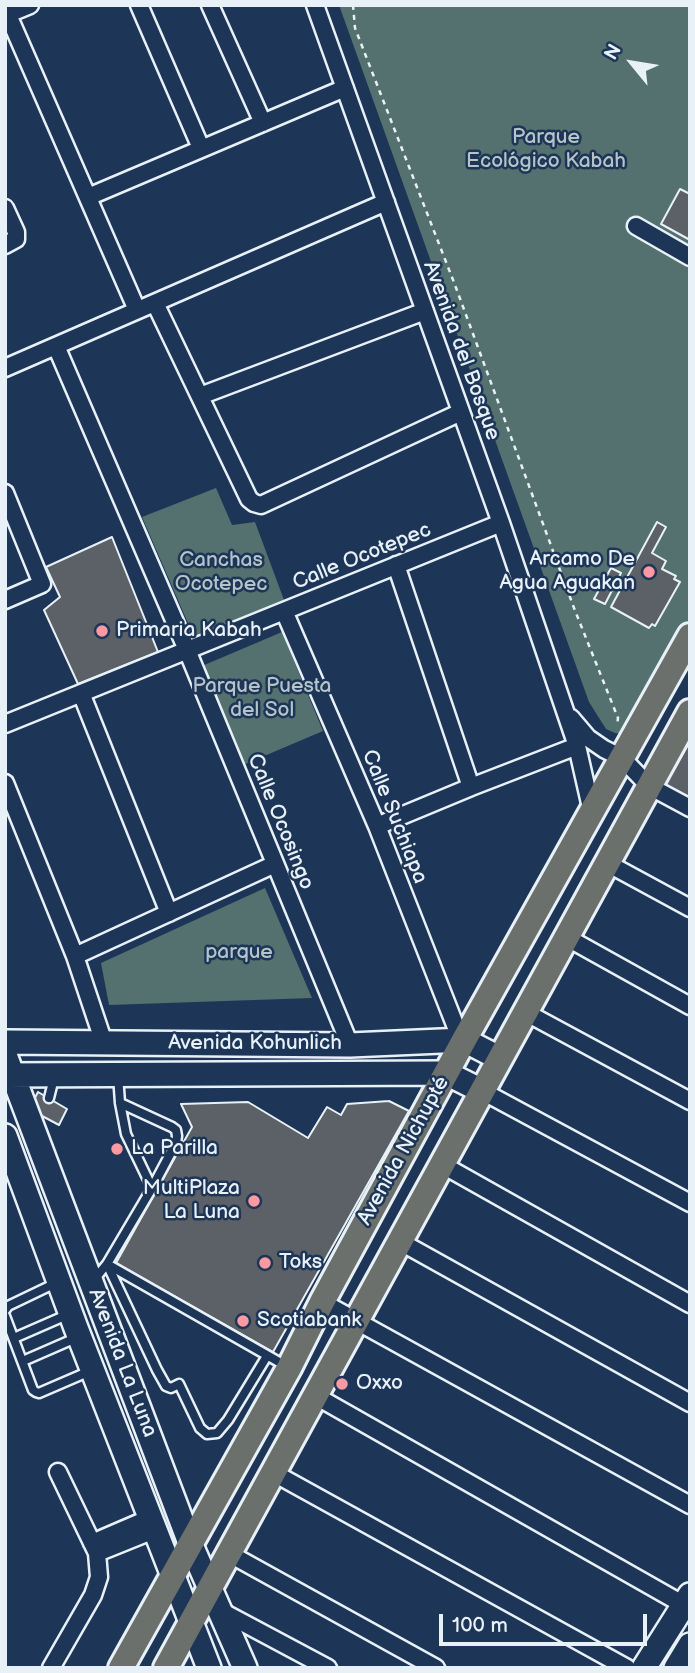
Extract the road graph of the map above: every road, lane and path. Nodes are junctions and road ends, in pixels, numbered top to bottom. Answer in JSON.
{"nodes":[{"id":1,"x":30,"y":5,"type":"edge"},
{"id":2,"x":139,"y":5,"type":"edge"},
{"id":3,"x":210,"y":5,"type":"edge"},
{"id":4,"x":315,"y":5,"type":"edge"},
{"id":5,"x":353,"y":5,"type":"edge"},
{"id":6,"x":7,"y":11,"type":"edge"},
{"id":7,"x":345,"y":88,"type":"junction"},
{"id":8,"x":262,"y":123,"type":"junction"},
{"id":9,"x":201,"y":148,"type":"junction"},
{"id":10,"x":88,"y":197,"type":"junction"},
{"id":11,"x":386,"y":202,"type":"junction"},
{"id":12,"x":5,"y":208,"type":"edge"},
{"id":13,"x":636,"y":226,"type":"dead end"},
{"id":14,"x":5,"y":245,"type":"edge"},
{"id":15,"x":690,"y":257,"type":"edge"},
{"id":16,"x":155,"y":303,"type":"junction"},
{"id":17,"x":137,"y":310,"type":"junction"},
{"id":18,"x":425,"y":311,"type":"junction"},
{"id":19,"x":56,"y":346,"type":"junction"},
{"id":20,"x":5,"y":368,"type":"edge"},
{"id":21,"x":200,"y":396,"type":"junction"},
{"id":22,"x":461,"y":412,"type":"junction"},
{"id":23,"x":5,"y":493,"type":"edge"},
{"id":24,"x":501,"y":523,"type":"junction"},
{"id":25,"x":396,"y":565,"type":"junction"},
{"id":26,"x":5,"y":600,"type":"edge"},
{"id":27,"x":284,"y":611,"type":"junction"},
{"id":28,"x":690,"y":636,"type":"edge"},
{"id":29,"x":187,"y":650,"type":"junction"},
{"id":30,"x":81,"y":693,"type":"junction"},
{"id":31,"x":565,"y":711,"type":"junction"},
{"id":32,"x":690,"y":712,"type":"edge"},
{"id":33,"x":5,"y":724,"type":"edge"},
{"id":34,"x":577,"y":746,"type":"junction"},
{"id":35,"x":618,"y":756,"type":"junction"},
{"id":36,"x":5,"y":783,"type":"edge"},
{"id":37,"x":471,"y":786,"type":"junction"},
{"id":38,"x":649,"y":786,"type":"junction"},
{"id":39,"x":690,"y":808,"type":"edge"},
{"id":40,"x":592,"y":812,"type":"junction"},
{"id":41,"x":377,"y":827,"type":"junction"},
{"id":42,"x":607,"y":863,"type":"junction"},
{"id":43,"x":275,"y":864,"type":"junction"},
{"id":44,"x":690,"y":908,"type":"edge"},
{"id":45,"x":169,"y":912,"type":"junction"},
{"id":46,"x":566,"y":937,"type":"junction"},
{"id":47,"x":75,"y":956,"type":"junction"},
{"id":48,"x":690,"y":1006,"type":"edge"},
{"id":49,"x":525,"y":1012,"type":"junction"},
{"id":50,"x":463,"y":1040,"type":"junction"},
{"id":51,"x":5,"y":1042,"type":"edge"},
{"id":52,"x":104,"y":1043,"type":"junction"},
{"id":53,"x":185,"y":1043,"type":"junction"},
{"id":54,"x":350,"y":1045,"type":"junction"},
{"id":55,"x":499,"y":1058,"type":"junction"},
{"id":56,"x":8,"y":1069,"type":"edge"},
{"id":57,"x":446,"y":1073,"type":"junction"},
{"id":58,"x":118,"y":1075,"type":"junction"},
{"id":59,"x":186,"y":1075,"type":"junction"},
{"id":60,"x":482,"y":1091,"type":"junction"},
{"id":61,"x":690,"y":1101,"type":"edge"},
{"id":62,"x":120,"y":1104,"type":"junction"},
{"id":63,"x":5,"y":1136,"type":"edge"},
{"id":64,"x":441,"y":1164,"type":"junction"},
{"id":65,"x":152,"y":1188,"type":"junction"},
{"id":66,"x":690,"y":1203,"type":"edge"},
{"id":67,"x":399,"y":1241,"type":"junction"},
{"id":68,"x":107,"y":1264,"type":"junction"},
{"id":69,"x":59,"y":1282,"type":"junction"},
{"id":70,"x":92,"y":1282,"type":"junction"},
{"id":71,"x":322,"y":1302,"type":"junction"},
{"id":72,"x":690,"y":1304,"type":"edge"},
{"id":73,"x":5,"y":1310,"type":"edge"},
{"id":74,"x":5,"y":1315,"type":"edge"},
{"id":75,"x":105,"y":1318,"type":"junction"},
{"id":76,"x":355,"y":1320,"type":"junction"},
{"id":77,"x":75,"y":1326,"type":"junction"},
{"id":78,"x":14,"y":1338,"type":"junction"},
{"id":79,"x":267,"y":1356,"type":"junction"},
{"id":80,"x":23,"y":1362,"type":"junction"},
{"id":81,"x":289,"y":1368,"type":"junction"},
{"id":82,"x":92,"y":1370,"type":"junction"},
{"id":83,"x":314,"y":1395,"type":"junction"},
{"id":84,"x":690,"y":1403,"type":"edge"},
{"id":85,"x":58,"y":1472,"type":"dead end"},
{"id":86,"x":272,"y":1472,"type":"junction"},
{"id":87,"x":690,"y":1505,"type":"edge"},
{"id":88,"x":152,"y":1524,"type":"junction"},
{"id":89,"x":190,"y":1543,"type":"junction"},
{"id":90,"x":94,"y":1548,"type":"junction"},
{"id":91,"x":228,"y":1553,"type":"junction"},
{"id":92,"x":172,"y":1576,"type":"junction"},
{"id":93,"x":210,"y":1586,"type":"junction"},
{"id":94,"x":687,"y":1600,"type":"edge"},
{"id":95,"x":221,"y":1611,"type":"junction"},
{"id":96,"x":191,"y":1623,"type":"junction"},
{"id":97,"x":690,"y":1646,"type":"edge"},
{"id":98,"x":309,"y":1662,"type":"edge"},
{"id":99,"x":51,"y":1668,"type":"edge"},
{"id":100,"x":121,"y":1668,"type":"edge"},
{"id":101,"x":166,"y":1668,"type":"edge"},
{"id":102,"x":209,"y":1668,"type":"edge"},
{"id":103,"x":245,"y":1668,"type":"edge"},
{"id":104,"x":328,"y":1668,"type":"edge"},
{"id":105,"x":436,"y":1668,"type":"edge"},
{"id":106,"x":627,"y":1668,"type":"edge"},
{"id":107,"x":644,"y":1668,"type":"edge"},
{"id":108,"x":676,"y":1668,"type":"edge"}],
"edges":[{"from":1,"to":6,"type":"street"},
{"from":2,"to":9,"type":"street"},
{"from":3,"to":8,"type":"street"},
{"from":4,"to":7,"type":"street","name":"Avenida del Bosque"},
{"from":5,"to":35,"type":"path"},
{"from":6,"to":10,"type":"street"},
{"from":7,"to":8,"type":"street"},
{"from":7,"to":11,"type":"street","name":"Avenida del Bosque"},
{"from":8,"to":9,"type":"street"},
{"from":9,"to":10,"type":"street"},
{"from":10,"to":17,"type":"street"},
{"from":11,"to":16,"type":"street"},
{"from":11,"to":18,"type":"street","name":"Avenida del Bosque"},
{"from":12,"to":14,"type":"street"},
{"from":13,"to":15,"type":"street"},
{"from":16,"to":17,"type":"street"},
{"from":16,"to":21,"type":"street"},
{"from":17,"to":19,"type":"street"},
{"from":18,"to":21,"type":"street"},
{"from":18,"to":22,"type":"street","name":"Avenida del Bosque"},
{"from":19,"to":20,"type":"street"},
{"from":19,"to":29,"type":"street","name":"Calle Ocosingo"},
{"from":21,"to":22,"type":"street"},
{"from":22,"to":24,"type":"street","name":"Avenida del Bosque"},
{"from":23,"to":26,"type":"street"},
{"from":24,"to":25,"type":"street","name":"Calle Ocotepec"},
{"from":24,"to":31,"type":"street","name":"Avenida del Bosque"},
{"from":25,"to":27,"type":"street","name":"Calle Ocotepec"},
{"from":25,"to":37,"type":"street"},
{"from":27,"to":29,"type":"street","name":"Calle Ocotepec"},
{"from":27,"to":41,"type":"street","name":"Calle Suchiapa"},
{"from":28,"to":35,"type":"main road","name":"Avenida Nichupté"},
{"from":29,"to":30,"type":"street","name":"Calle Ocotepec"},
{"from":29,"to":43,"type":"street","name":"Calle Ocosingo"},
{"from":30,"to":33,"type":"street","name":"Calle Ocotepec"},
{"from":30,"to":45,"type":"street"},
{"from":31,"to":34,"type":"street","name":"Avenida del Bosque"},
{"from":31,"to":35,"type":"street","name":"Avenida del Bosque"},
{"from":32,"to":38,"type":"main road","name":"Avenida Nichupté"},
{"from":34,"to":37,"type":"street"},
{"from":34,"to":40,"type":"street","name":"Avenida del Bosque"},
{"from":35,"to":38,"type":"street","name":"Avenida del Bosque"},
{"from":35,"to":40,"type":"main road","name":"Avenida Nichupté"},
{"from":36,"to":47,"type":"street"},
{"from":37,"to":41,"type":"street"},
{"from":38,"to":39,"type":"street","name":"Avenida del Bosque"},
{"from":38,"to":42,"type":"main road","name":"Avenida Nichupté"},
{"from":40,"to":50,"type":"main road","name":"Avenida Nichupté"},
{"from":41,"to":50,"type":"street","name":"Calle Suchiapa"},
{"from":42,"to":44,"type":"street"},
{"from":42,"to":46,"type":"main road","name":"Avenida Nichupté"},
{"from":43,"to":45,"type":"street"},
{"from":43,"to":54,"type":"street","name":"Calle Ocosingo"},
{"from":45,"to":47,"type":"street"},
{"from":46,"to":48,"type":"street"},
{"from":46,"to":49,"type":"main road","name":"Avenida Nichupté"},
{"from":47,"to":52,"type":"street"},
{"from":49,"to":55,"type":"main road","name":"Avenida Nichupté"},
{"from":49,"to":61,"type":"street"},
{"from":50,"to":54,"type":"main road","name":"Avenida Kohunlich"},
{"from":50,"to":55,"type":"main road","name":"Avenida Kohunlich"},
{"from":50,"to":57,"type":"main road","name":"Avenida Nichupté"},
{"from":51,"to":52,"type":"main road","name":"Avenida Kohunlich"},
{"from":52,"to":53,"type":"main road","name":"Avenida Kohunlich"},
{"from":53,"to":54,"type":"main road","name":"Avenida Kohunlich"},
{"from":53,"to":59,"type":"main road"},
{"from":55,"to":60,"type":"main road","name":"Avenida Nichupté"},
{"from":56,"to":58,"type":"main road","name":"Avenida Kohunlich"},
{"from":56,"to":70,"type":"main road","name":"Avenida La Luna"},
{"from":57,"to":59,"type":"main road","name":"Avenida Kohunlich"},
{"from":57,"to":60,"type":"main road","name":"Avenida Kohunlich"},
{"from":57,"to":71,"type":"main road","name":"Avenida Nichupté"},
{"from":58,"to":59,"type":"main road","name":"Avenida Kohunlich"},
{"from":58,"to":62,"type":"lane"},
{"from":60,"to":64,"type":"main road","name":"Avenida Nichupté"},
{"from":60,"to":66,"type":"street"},
{"from":62,"to":65,"type":"lane"},
{"from":62,"to":65,"type":"lane"},
{"from":63,"to":69,"type":"main road","name":"Avenida La Luna"},
{"from":64,"to":67,"type":"main road","name":"Avenida Nichupté"},
{"from":64,"to":72,"type":"street"},
{"from":65,"to":68,"type":"lane"},
{"from":67,"to":76,"type":"main road","name":"Avenida Nichupté"},
{"from":67,"to":84,"type":"street"},
{"from":68,"to":70,"type":"lane"},
{"from":68,"to":79,"type":"lane"},
{"from":68,"to":79,"type":"lane"},
{"from":69,"to":73,"type":"lane"},
{"from":69,"to":77,"type":"main road","name":"Avenida La Luna"},
{"from":70,"to":75,"type":"main road","name":"Avenida La Luna"},
{"from":71,"to":76,"type":"street"},
{"from":71,"to":81,"type":"main road","name":"Avenida Nichupté"},
{"from":74,"to":78,"type":"lane"},
{"from":75,"to":77,"type":"main road"},
{"from":75,"to":89,"type":"main road","name":"Avenida La Luna"},
{"from":76,"to":83,"type":"main road","name":"Avenida Nichupté"},
{"from":76,"to":87,"type":"street"},
{"from":77,"to":78,"type":"lane"},
{"from":77,"to":80,"type":"lane"},
{"from":77,"to":82,"type":"main road","name":"Avenida La Luna"},
{"from":78,"to":80,"type":"lane"},
{"from":79,"to":81,"type":"lane"},
{"from":80,"to":82,"type":"lane"},
{"from":81,"to":89,"type":"main road","name":"Avenida Nichupté"},
{"from":82,"to":88,"type":"main road","name":"Avenida La Luna"},
{"from":83,"to":86,"type":"main road","name":"Avenida Nichupté"},
{"from":83,"to":94,"type":"street"},
{"from":85,"to":90,"type":"street"},
{"from":86,"to":91,"type":"main road","name":"Avenida Nichupté"},
{"from":86,"to":106,"type":"street"},
{"from":88,"to":90,"type":"street"},
{"from":88,"to":92,"type":"main road","name":"Avenida La Luna"},
{"from":89,"to":92,"type":"main road","name":"Avenida Nichupté"},
{"from":89,"to":93,"type":"main road","name":"Avenida La Luna"},
{"from":90,"to":99,"type":"street"},
{"from":91,"to":93,"type":"main road","name":"Avenida Nichupté"},
{"from":91,"to":105,"type":"street"},
{"from":92,"to":96,"type":"main road","name":"Avenida La Luna"},
{"from":92,"to":100,"type":"main road","name":"Avenida Nichupté"},
{"from":93,"to":95,"type":"main road","name":"Avenida La Luna"},
{"from":93,"to":96,"type":"main road","name":"Avenida Nichupté"},
{"from":94,"to":107,"type":"main road"},
{"from":95,"to":98,"type":"street"},
{"from":95,"to":103,"type":"main road","name":"Avenida La Luna"},
{"from":96,"to":101,"type":"main road","name":"Avenida Nichupté"},
{"from":96,"to":102,"type":"main road","name":"Avenida La Luna"},
{"from":97,"to":108,"type":"main road"},
{"from":98,"to":104,"type":"street"}]}
